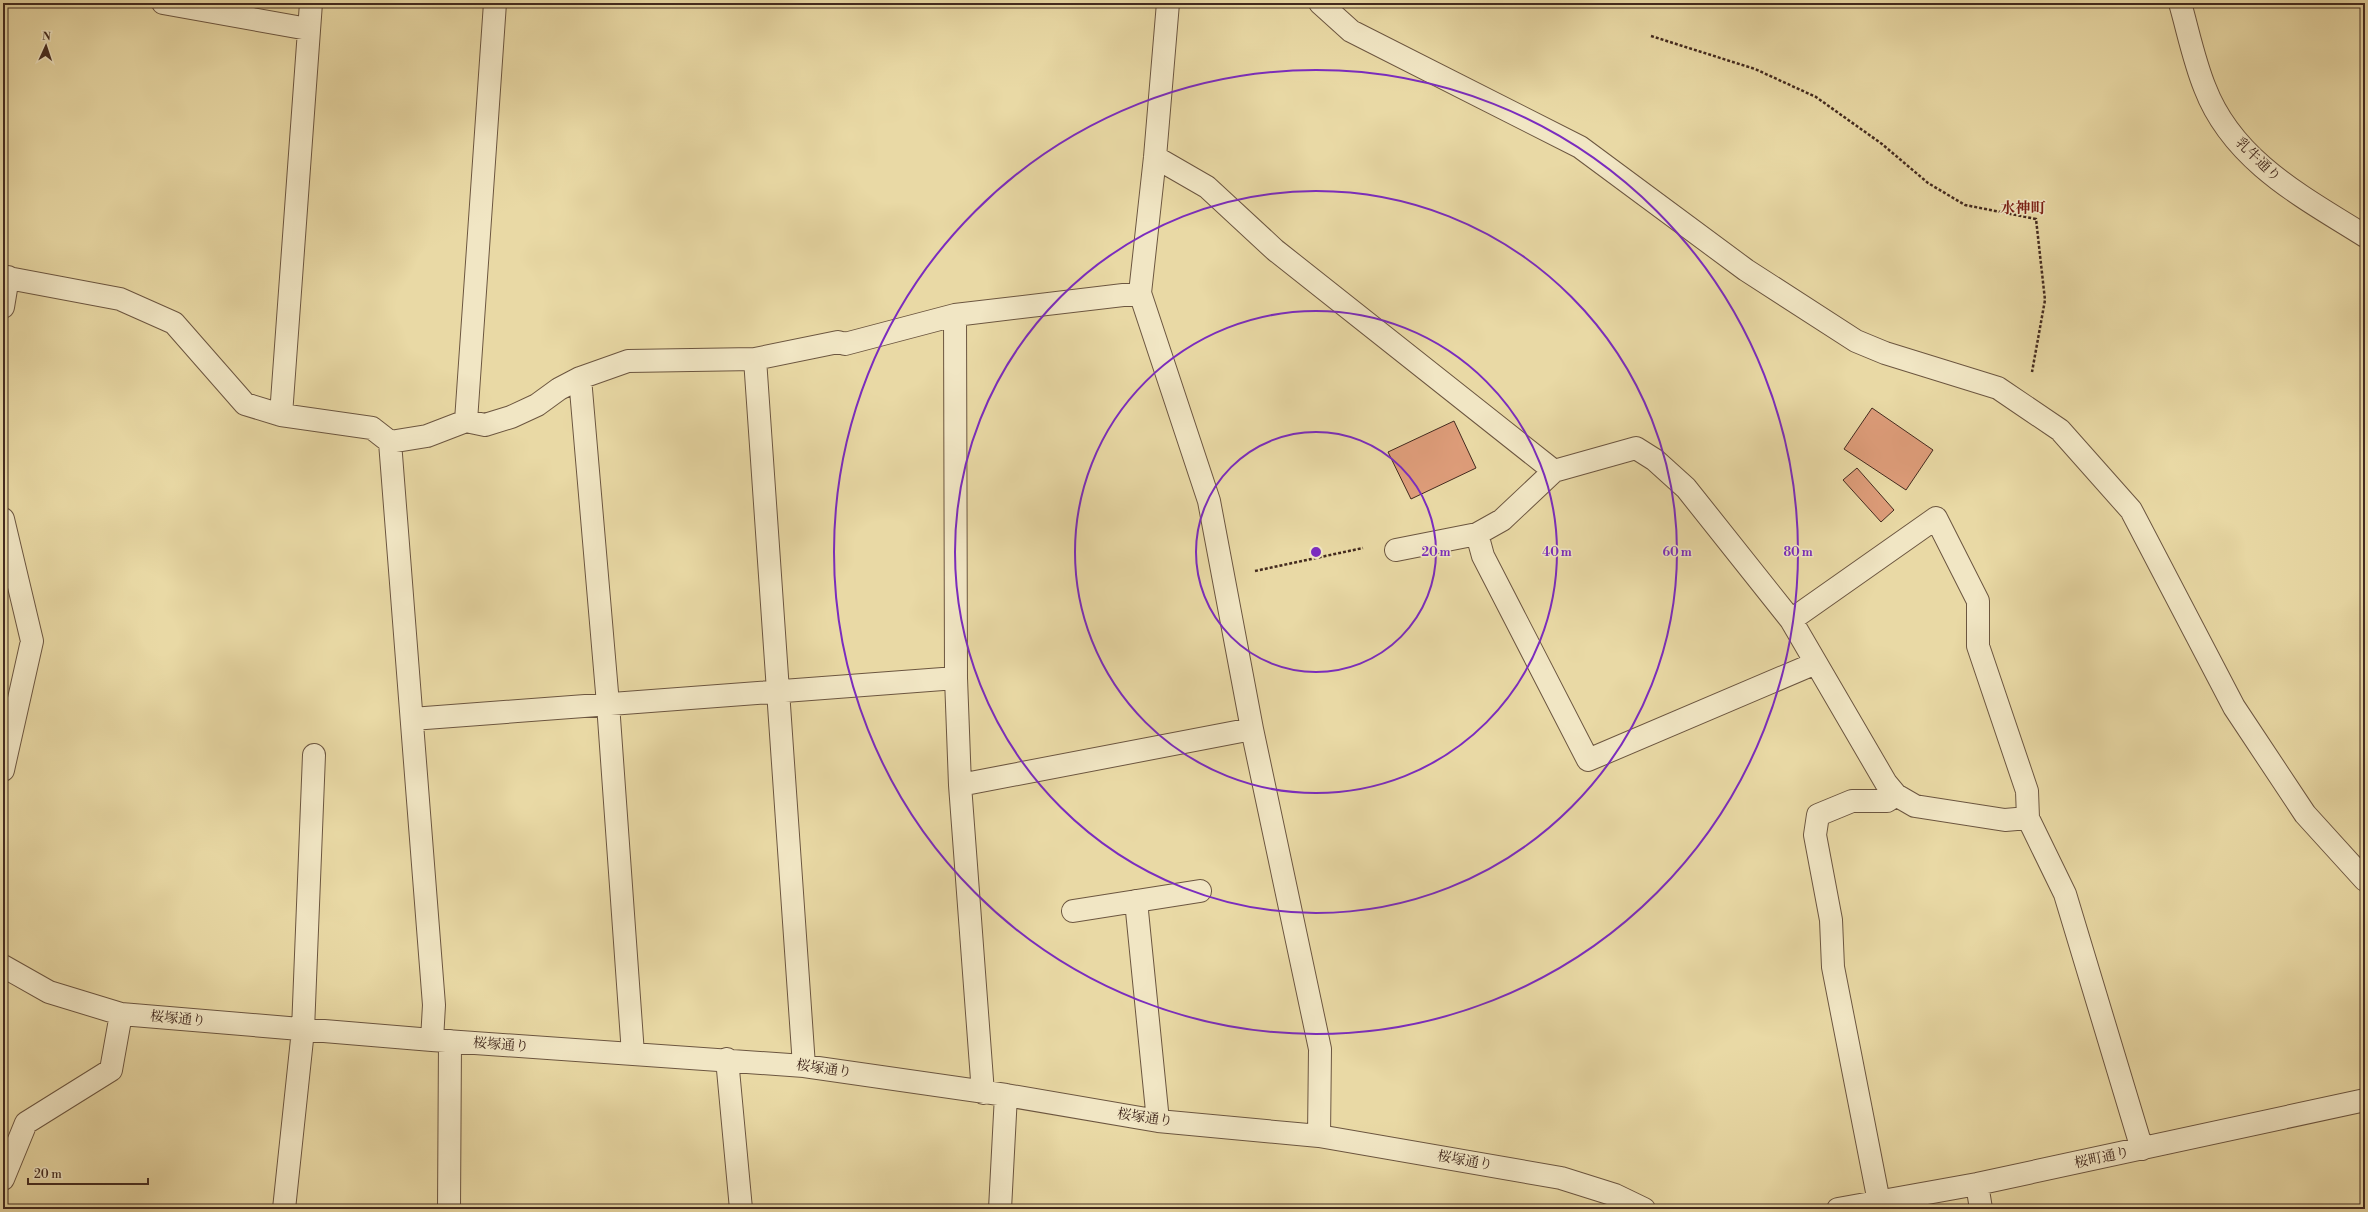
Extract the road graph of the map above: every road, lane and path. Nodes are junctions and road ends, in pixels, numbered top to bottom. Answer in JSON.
{"nodes":[{"id":1,"x":163,"y":3,"type":"edge"},
{"id":2,"x":311,"y":3,"type":"edge"},
{"id":3,"x":495,"y":3,"type":"edge"},
{"id":4,"x":1168,"y":3,"type":"edge"},
{"id":5,"x":1320,"y":3,"type":"edge"},
{"id":6,"x":2180,"y":3,"type":"edge"},
{"id":7,"x":308,"y":29,"type":"junction"},
{"id":8,"x":1651,"y":36,"type":"dead end"},
{"id":9,"x":1155,"y":157,"type":"junction"},
{"id":10,"x":2365,"y":236,"type":"edge"},
{"id":11,"x":5,"y":277,"type":"edge"},
{"id":12,"x":1140,"y":292,"type":"junction"},
{"id":13,"x":3,"y":307,"type":"edge"},
{"id":14,"x":955,"y":315,"type":"junction"},
{"id":15,"x":755,"y":359,"type":"junction"},
{"id":16,"x":580,"y":378,"type":"junction"},
{"id":17,"x":2026,"y":405,"type":"junction"},
{"id":18,"x":281,"y":415,"type":"junction"},
{"id":19,"x":466,"y":421,"type":"junction"},
{"id":20,"x":390,"y":442,"type":"junction"},
{"id":21,"x":1554,"y":471,"type":"junction"},
{"id":22,"x":3,"y":518,"type":"edge"},
{"id":23,"x":1477,"y":534,"type":"junction"},
{"id":24,"x":1366,"y":547,"type":"dead end"},
{"id":25,"x":1396,"y":550,"type":"dead end"},
{"id":26,"x":1223,"y":578,"type":"junction"},
{"id":27,"x":1790,"y":620,"type":"junction"},
{"id":28,"x":1816,"y":663,"type":"junction"},
{"id":29,"x":951,"y":679,"type":"junction"},
{"id":30,"x":780,"y":692,"type":"junction"},
{"id":31,"x":608,"y":704,"type":"junction"},
{"id":32,"x":418,"y":718,"type":"junction"},
{"id":33,"x":1252,"y":729,"type":"junction"},
{"id":34,"x":314,"y":755,"type":"dead end"},
{"id":35,"x":3,"y":770,"type":"edge"},
{"id":36,"x":960,"y":785,"type":"junction"},
{"id":37,"x":1896,"y":795,"type":"junction"},
{"id":38,"x":2028,"y":818,"type":"junction"},
{"id":39,"x":2365,"y":880,"type":"edge"},
{"id":40,"x":1200,"y":890,"type":"dead end"},
{"id":41,"x":1136,"y":901,"type":"junction"},
{"id":42,"x":1073,"y":911,"type":"dead end"},
{"id":43,"x":7,"y":975,"type":"edge"},
{"id":44,"x":121,"y":1014,"type":"junction"},
{"id":45,"x":302,"y":1030,"type":"junction"},
{"id":46,"x":441,"y":1041,"type":"junction"},
{"id":47,"x":633,"y":1054,"type":"junction"},
{"id":48,"x":727,"y":1059,"type":"junction"},
{"id":49,"x":804,"y":1066,"type":"junction"},
{"id":50,"x":983,"y":1093,"type":"junction"},
{"id":51,"x":1006,"y":1095,"type":"junction"},
{"id":52,"x":2365,"y":1100,"type":"edge"},
{"id":53,"x":1158,"y":1121,"type":"junction"},
{"id":54,"x":1318,"y":1136,"type":"junction"},
{"id":55,"x":2142,"y":1149,"type":"junction"},
{"id":56,"x":3,"y":1179,"type":"edge"},
{"id":57,"x":1977,"y":1184,"type":"junction"},
{"id":58,"x":1867,"y":1206,"type":"edge"},
{"id":59,"x":284,"y":1209,"type":"edge"},
{"id":60,"x":449,"y":1209,"type":"edge"},
{"id":61,"x":741,"y":1209,"type":"edge"},
{"id":62,"x":1000,"y":1209,"type":"edge"},
{"id":63,"x":1644,"y":1209,"type":"edge"},
{"id":64,"x":1838,"y":1209,"type":"edge"},
{"id":65,"x":1981,"y":1209,"type":"edge"}],
"edges":[{"from":1,"to":7,"type":"street"},
{"from":2,"to":7,"type":"street"},
{"from":3,"to":19,"type":"street"},
{"from":4,"to":9,"type":"street"},
{"from":5,"to":17,"type":"street"},
{"from":6,"to":10,"type":"street","name":"乳牛通り"},
{"from":7,"to":18,"type":"street"},
{"from":8,"to":17,"type":"path"},
{"from":9,"to":12,"type":"street"},
{"from":9,"to":21,"type":"street"},
{"from":11,"to":13,"type":"street"},
{"from":11,"to":18,"type":"street"},
{"from":12,"to":14,"type":"street"},
{"from":12,"to":26,"type":"street"},
{"from":14,"to":15,"type":"street"},
{"from":14,"to":29,"type":"street"},
{"from":15,"to":16,"type":"street"},
{"from":15,"to":30,"type":"street"},
{"from":16,"to":19,"type":"street"},
{"from":16,"to":31,"type":"street"},
{"from":17,"to":39,"type":"street"},
{"from":18,"to":20,"type":"street"},
{"from":19,"to":20,"type":"street"},
{"from":20,"to":32,"type":"street"},
{"from":21,"to":23,"type":"street"},
{"from":21,"to":27,"type":"street"},
{"from":22,"to":35,"type":"street"},
{"from":23,"to":25,"type":"street"},
{"from":23,"to":28,"type":"street"},
{"from":24,"to":26,"type":"path"},
{"from":26,"to":33,"type":"street"},
{"from":27,"to":28,"type":"street"},
{"from":27,"to":38,"type":"street"},
{"from":28,"to":37,"type":"street"},
{"from":29,"to":30,"type":"street"},
{"from":29,"to":36,"type":"street"},
{"from":30,"to":31,"type":"street"},
{"from":30,"to":49,"type":"street"},
{"from":31,"to":32,"type":"street"},
{"from":31,"to":47,"type":"street"},
{"from":32,"to":46,"type":"street"},
{"from":33,"to":36,"type":"street"},
{"from":33,"to":54,"type":"street"},
{"from":34,"to":45,"type":"street"},
{"from":36,"to":50,"type":"street"},
{"from":37,"to":38,"type":"street"},
{"from":37,"to":58,"type":"street"},
{"from":38,"to":55,"type":"street"},
{"from":40,"to":41,"type":"street"},
{"from":41,"to":42,"type":"street"},
{"from":41,"to":53,"type":"street"},
{"from":43,"to":44,"type":"street","name":"桜塚通り"},
{"from":44,"to":45,"type":"street","name":"桜塚通り"},
{"from":44,"to":56,"type":"street"},
{"from":45,"to":46,"type":"street","name":"桜塚通り"},
{"from":45,"to":59,"type":"street"},
{"from":46,"to":47,"type":"street","name":"桜塚通り"},
{"from":46,"to":60,"type":"street"},
{"from":47,"to":48,"type":"street","name":"桜塚通り"},
{"from":48,"to":49,"type":"street","name":"桜塚通り"},
{"from":48,"to":61,"type":"street"},
{"from":49,"to":50,"type":"street","name":"桜塚通り"},
{"from":50,"to":51,"type":"street","name":"桜塚通り"},
{"from":51,"to":53,"type":"street","name":"桜塚通り"},
{"from":51,"to":62,"type":"street"},
{"from":52,"to":55,"type":"street","name":"桜町通り"},
{"from":53,"to":54,"type":"street","name":"桜塚通り"},
{"from":54,"to":63,"type":"street","name":"桜塚通り"},
{"from":55,"to":57,"type":"street","name":"桜町通り"},
{"from":57,"to":58,"type":"street","name":"桜町通り"},
{"from":57,"to":65,"type":"street"},
{"from":58,"to":64,"type":"street","name":"桜町通り"}]}
